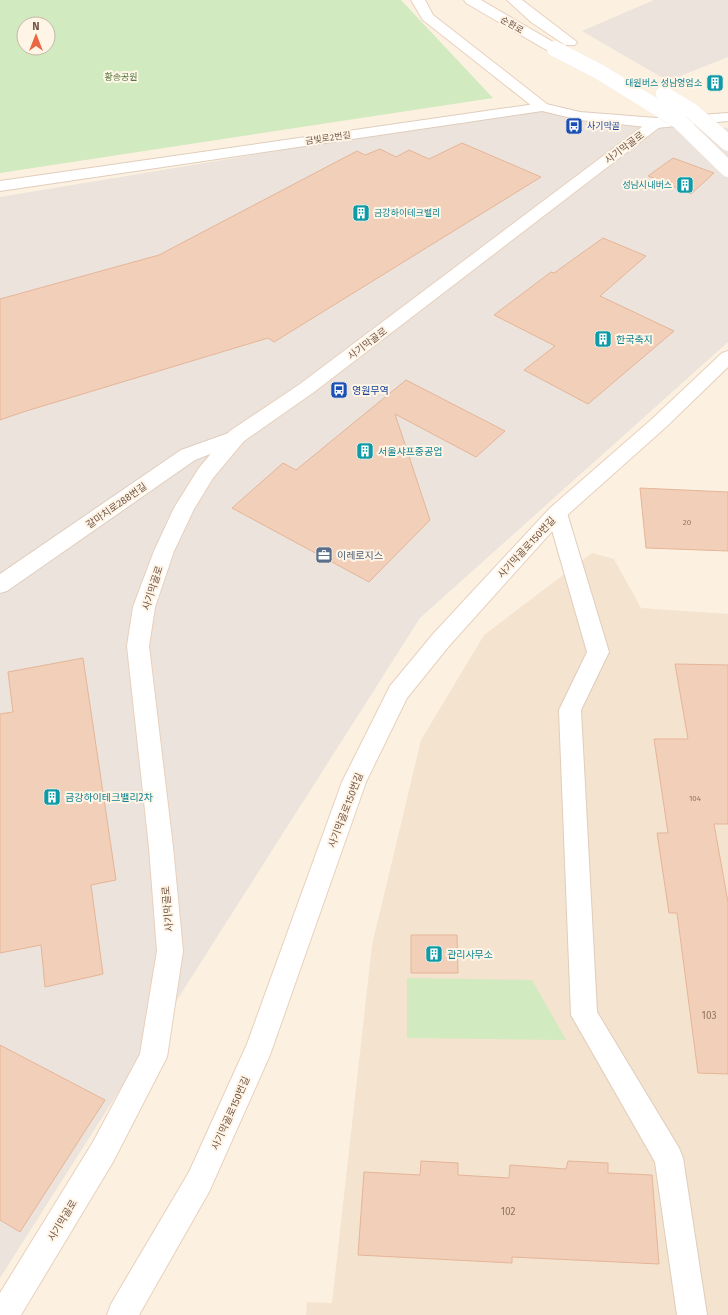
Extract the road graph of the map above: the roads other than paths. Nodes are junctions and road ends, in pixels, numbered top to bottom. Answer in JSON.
{"nodes":[{"id":1,"x":418,"y":0,"type":"edge"},
{"id":2,"x":471,"y":0,"type":"edge"},
{"id":3,"x":514,"y":0,"type":"edge"},
{"id":4,"x":622,"y":69,"type":"dead end"},
{"id":5,"x":651,"y":87,"type":"dead end"},
{"id":6,"x":542,"y":107,"type":"junction"},
{"id":7,"x":728,"y":117,"type":"edge"},
{"id":8,"x":696,"y":119,"type":"junction"},
{"id":9,"x":656,"y":123,"type":"junction"},
{"id":10,"x":728,"y":143,"type":"edge"},
{"id":11,"x":728,"y":149,"type":"edge"},
{"id":12,"x":728,"y":168,"type":"edge"},
{"id":13,"x":0,"y":186,"type":"edge"},
{"id":14,"x":728,"y":357,"type":"edge"},
{"id":15,"x":237,"y":436,"type":"junction"},
{"id":16,"x":557,"y":513,"type":"junction"},
{"id":17,"x":0,"y":585,"type":"edge"},
{"id":18,"x":4,"y":1315,"type":"edge"},
{"id":19,"x":122,"y":1315,"type":"edge"},
{"id":20,"x":692,"y":1315,"type":"edge"}],
"edges":[{"from":1,"to":6,"type":"street"},
{"from":2,"to":12,"type":"street","name":"순환로","bridge":true},
{"from":3,"to":4,"type":"street","name":"순환로"},
{"from":5,"to":10,"type":"street","bridge":true},
{"from":6,"to":9,"type":"street","name":"금빛로2번길"},
{"from":6,"to":13,"type":"street","name":"금빛로2번길"},
{"from":7,"to":8,"type":"street"},
{"from":8,"to":9,"type":"street"},
{"from":8,"to":11,"type":"street"},
{"from":9,"to":15,"type":"street","name":"사기막골로"},
{"from":14,"to":16,"type":"street","name":"사기막골로150번길"},
{"from":15,"to":17,"type":"street","name":"갈마치로288번길"},
{"from":15,"to":18,"type":"street","name":"사기막골로"},
{"from":16,"to":19,"type":"street","name":"사기막골로150번길"},
{"from":16,"to":20,"type":"street"}]}
